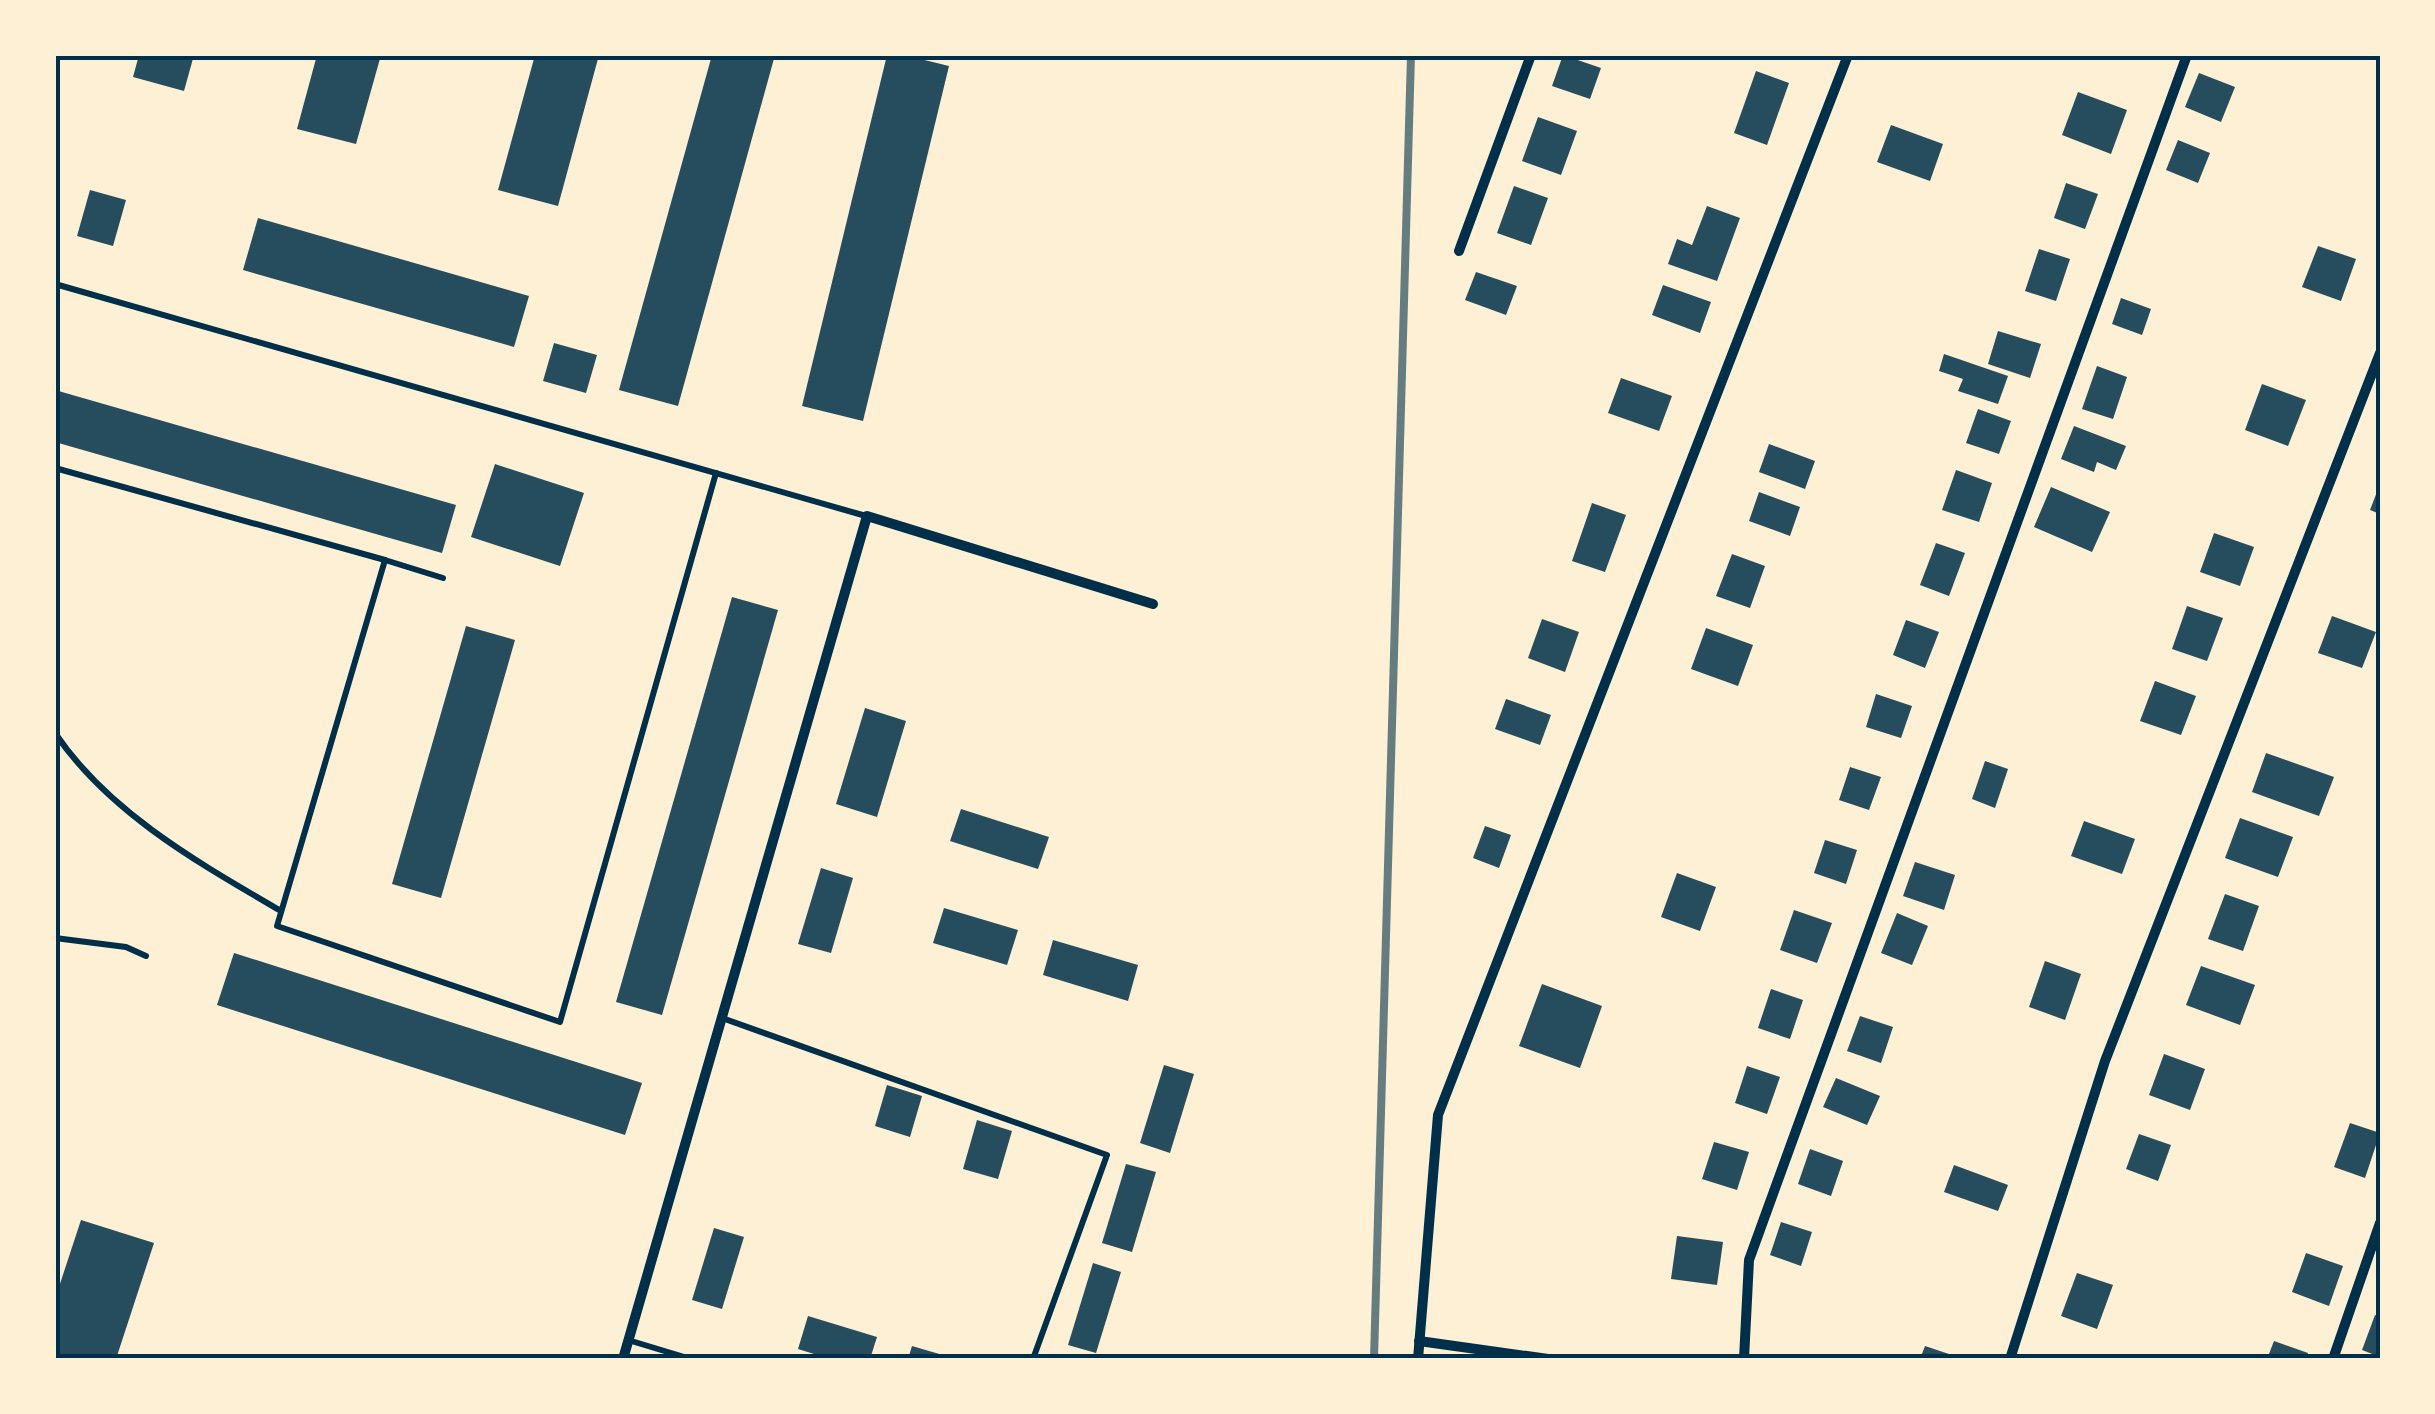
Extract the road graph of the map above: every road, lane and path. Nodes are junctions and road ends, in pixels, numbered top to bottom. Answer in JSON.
{"nodes":[{"id":1,"x":1531,"y":55,"type":"edge"},
{"id":2,"x":1848,"y":55,"type":"edge"},
{"id":3,"x":2187,"y":55,"type":"edge"},
{"id":4,"x":1459,"y":251,"type":"dead end"},
{"id":5,"x":55,"y":284,"type":"edge"},
{"id":6,"x":2380,"y":354,"type":"edge"},
{"id":7,"x":55,"y":468,"type":"edge"},
{"id":8,"x":716,"y":473,"type":"junction"},
{"id":9,"x":867,"y":516,"type":"junction"},
{"id":10,"x":385,"y":560,"type":"junction"},
{"id":11,"x":443,"y":578,"type":"dead end"},
{"id":12,"x":1153,"y":604,"type":"dead end"},
{"id":13,"x":55,"y":732,"type":"edge"},
{"id":14,"x":281,"y":911,"type":"junction"},
{"id":15,"x":55,"y":938,"type":"edge"},
{"id":16,"x":146,"y":956,"type":"dead end"},
{"id":17,"x":722,"y":1018,"type":"junction"},
{"id":18,"x":2380,"y":1223,"type":"edge"},
{"id":19,"x":628,"y":1340,"type":"junction"},
{"id":20,"x":1419,"y":1341,"type":"junction"},
{"id":21,"x":623,"y":1359,"type":"edge"},
{"id":22,"x":691,"y":1359,"type":"edge"},
{"id":23,"x":1033,"y":1359,"type":"edge"},
{"id":24,"x":1418,"y":1359,"type":"edge"},
{"id":25,"x":1548,"y":1359,"type":"edge"},
{"id":26,"x":1744,"y":1359,"type":"edge"},
{"id":27,"x":2010,"y":1359,"type":"edge"},
{"id":28,"x":2333,"y":1359,"type":"edge"}],
"edges":[{"from":1,"to":4,"type":"street"},
{"from":2,"to":20,"type":"street"},
{"from":3,"to":26,"type":"street"},
{"from":5,"to":8,"type":"lane"},
{"from":6,"to":27,"type":"street"},
{"from":7,"to":10,"type":"lane"},
{"from":8,"to":9,"type":"lane"},
{"from":8,"to":14,"type":"lane"},
{"from":9,"to":12,"type":"street"},
{"from":9,"to":17,"type":"street"},
{"from":10,"to":11,"type":"lane"},
{"from":10,"to":14,"type":"lane"},
{"from":13,"to":14,"type":"lane"},
{"from":15,"to":16,"type":"lane"},
{"from":17,"to":19,"type":"street"},
{"from":17,"to":23,"type":"lane"},
{"from":18,"to":28,"type":"street"},
{"from":19,"to":21,"type":"street"},
{"from":19,"to":22,"type":"lane"},
{"from":20,"to":24,"type":"street"},
{"from":20,"to":25,"type":"street"}]}
